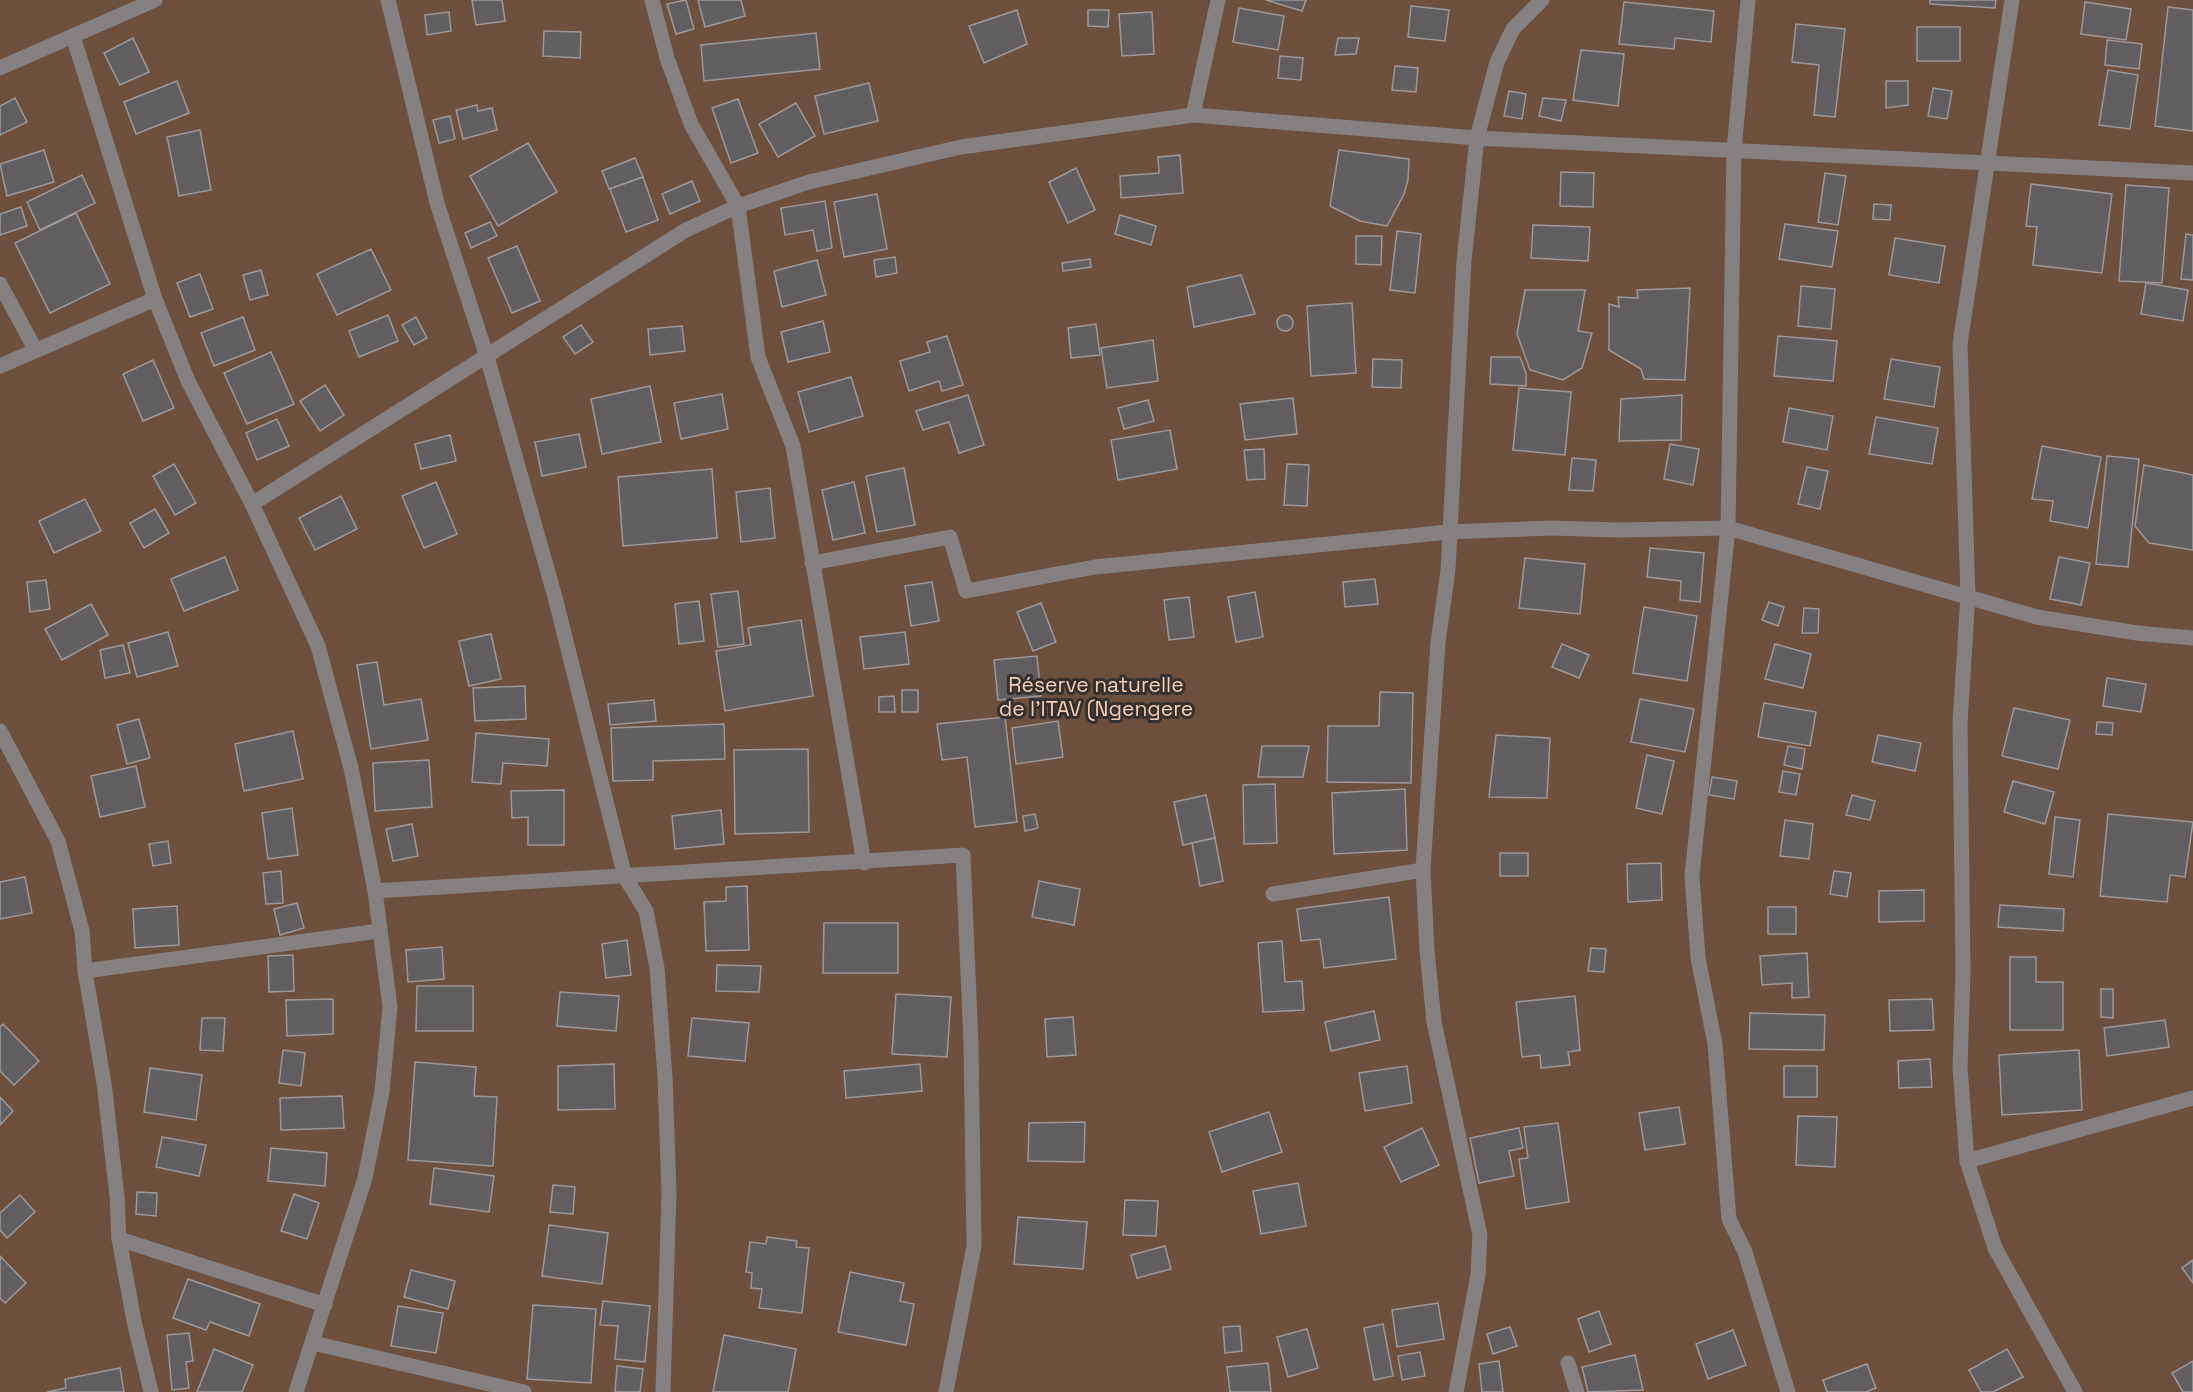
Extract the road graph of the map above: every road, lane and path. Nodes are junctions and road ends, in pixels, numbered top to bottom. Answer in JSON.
{"nodes":[{"id":1,"x":155,"y":0,"type":"edge"},
{"id":2,"x":388,"y":0,"type":"edge"},
{"id":3,"x":652,"y":0,"type":"edge"},
{"id":4,"x":1218,"y":0,"type":"edge"},
{"id":5,"x":1542,"y":0,"type":"edge"},
{"id":6,"x":1748,"y":0,"type":"edge"},
{"id":7,"x":2012,"y":0,"type":"edge"},
{"id":8,"x":73,"y":36,"type":"junction"},
{"id":9,"x":0,"y":68,"type":"edge"},
{"id":10,"x":1193,"y":115,"type":"junction"},
{"id":11,"x":1477,"y":138,"type":"junction"},
{"id":12,"x":1734,"y":150,"type":"junction"},
{"id":13,"x":1988,"y":162,"type":"junction"},
{"id":14,"x":2193,"y":173,"type":"edge"},
{"id":15,"x":738,"y":206,"type":"junction"},
{"id":16,"x":0,"y":284,"type":"edge"},
{"id":17,"x":155,"y":298,"type":"junction"},
{"id":18,"x":34,"y":349,"type":"junction"},
{"id":19,"x":487,"y":357,"type":"junction"},
{"id":20,"x":0,"y":366,"type":"edge"},
{"id":21,"x":252,"y":504,"type":"junction"},
{"id":22,"x":1728,"y":528,"type":"junction"},
{"id":23,"x":1449,"y":532,"type":"junction"},
{"id":24,"x":812,"y":564,"type":"junction"},
{"id":25,"x":1968,"y":596,"type":"junction"},
{"id":26,"x":2193,"y":638,"type":"edge"},
{"id":27,"x":0,"y":731,"type":"edge"},
{"id":28,"x":864,"y":863,"type":"junction"},
{"id":29,"x":1423,"y":870,"type":"junction"},
{"id":30,"x":625,"y":877,"type":"junction"},
{"id":31,"x":375,"y":891,"type":"junction"},
{"id":32,"x":1273,"y":894,"type":"dead end"},
{"id":33,"x":379,"y":931,"type":"junction"},
{"id":34,"x":85,"y":971,"type":"junction"},
{"id":35,"x":2193,"y":1098,"type":"edge"},
{"id":36,"x":1967,"y":1161,"type":"junction"},
{"id":37,"x":119,"y":1239,"type":"junction"},
{"id":38,"x":325,"y":1305,"type":"junction"},
{"id":39,"x":313,"y":1342,"type":"junction"},
{"id":40,"x":1568,"y":1363,"type":"dead end"},
{"id":41,"x":151,"y":1392,"type":"edge"},
{"id":42,"x":296,"y":1392,"type":"edge"},
{"id":43,"x":524,"y":1392,"type":"edge"},
{"id":44,"x":663,"y":1392,"type":"edge"},
{"id":45,"x":946,"y":1392,"type":"edge"},
{"id":46,"x":1456,"y":1392,"type":"edge"},
{"id":47,"x":1577,"y":1392,"type":"edge"},
{"id":48,"x":1788,"y":1392,"type":"edge"},
{"id":49,"x":2075,"y":1392,"type":"edge"}],
"edges":[{"from":1,"to":8,"type":"street"},
{"from":2,"to":19,"type":"street"},
{"from":3,"to":15,"type":"street"},
{"from":4,"to":10,"type":"street"},
{"from":5,"to":11,"type":"street"},
{"from":6,"to":12,"type":"street"},
{"from":7,"to":13,"type":"street"},
{"from":8,"to":9,"type":"street"},
{"from":8,"to":17,"type":"street"},
{"from":10,"to":11,"type":"street"},
{"from":10,"to":15,"type":"street"},
{"from":11,"to":12,"type":"street"},
{"from":11,"to":23,"type":"street"},
{"from":12,"to":13,"type":"street"},
{"from":12,"to":22,"type":"street"},
{"from":13,"to":14,"type":"street"},
{"from":13,"to":25,"type":"street"},
{"from":15,"to":19,"type":"street"},
{"from":15,"to":24,"type":"street"},
{"from":16,"to":18,"type":"street"},
{"from":17,"to":18,"type":"street"},
{"from":17,"to":21,"type":"street"},
{"from":18,"to":20,"type":"street"},
{"from":19,"to":21,"type":"street"},
{"from":19,"to":30,"type":"street"},
{"from":21,"to":31,"type":"street"},
{"from":22,"to":23,"type":"street"},
{"from":22,"to":25,"type":"street"},
{"from":22,"to":48,"type":"street"},
{"from":23,"to":24,"type":"street"},
{"from":23,"to":29,"type":"street"},
{"from":24,"to":28,"type":"street"},
{"from":25,"to":26,"type":"street"},
{"from":25,"to":36,"type":"street"},
{"from":27,"to":34,"type":"street"},
{"from":28,"to":30,"type":"street"},
{"from":28,"to":45,"type":"street"},
{"from":29,"to":32,"type":"street"},
{"from":29,"to":46,"type":"street"},
{"from":30,"to":31,"type":"street"},
{"from":30,"to":44,"type":"street"},
{"from":31,"to":33,"type":"street"},
{"from":33,"to":34,"type":"street"},
{"from":33,"to":38,"type":"street"},
{"from":34,"to":37,"type":"street"},
{"from":35,"to":36,"type":"street"},
{"from":36,"to":49,"type":"street"},
{"from":37,"to":38,"type":"street"},
{"from":37,"to":41,"type":"street"},
{"from":38,"to":39,"type":"street"},
{"from":39,"to":42,"type":"street"},
{"from":39,"to":43,"type":"street"},
{"from":40,"to":47,"type":"street"}]}
